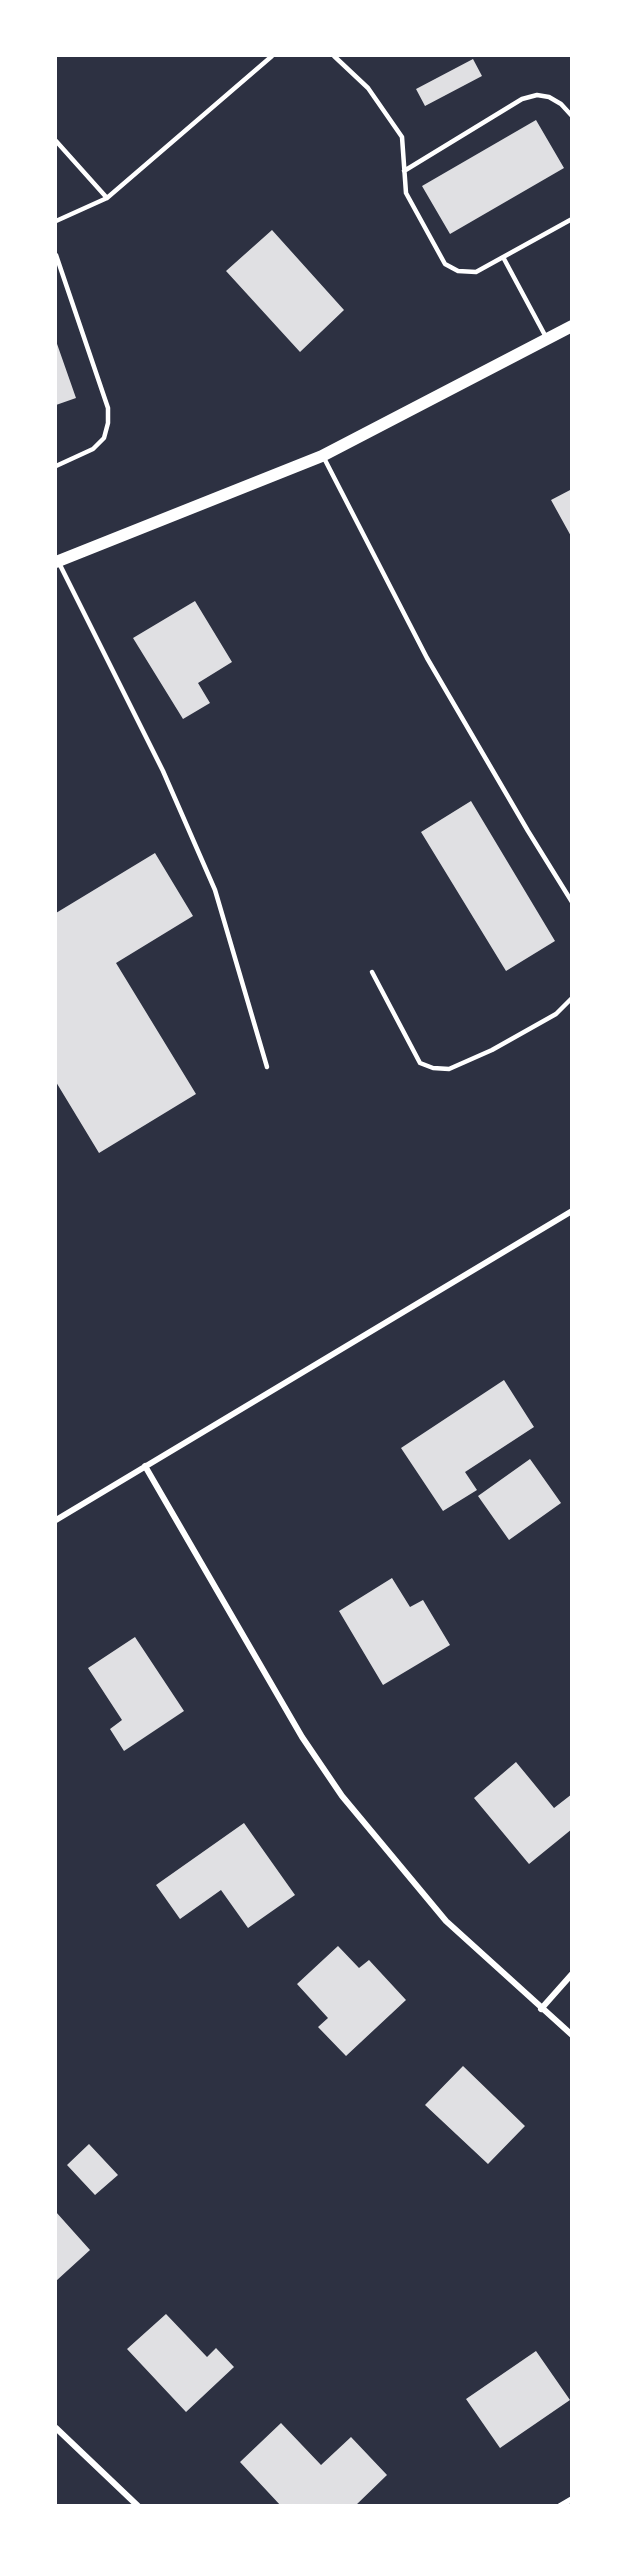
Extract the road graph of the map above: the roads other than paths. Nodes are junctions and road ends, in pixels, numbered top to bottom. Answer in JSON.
{"nodes":[{"id":1,"x":272,"y":56,"type":"edge"},
{"id":2,"x":334,"y":56,"type":"edge"},
{"id":3,"x":572,"y":116,"type":"edge"},
{"id":4,"x":56,"y":141,"type":"edge"},
{"id":5,"x":404,"y":171,"type":"junction"},
{"id":6,"x":107,"y":198,"type":"junction"},
{"id":7,"x":572,"y":219,"type":"edge"},
{"id":8,"x":56,"y":221,"type":"edge"},
{"id":9,"x":56,"y":255,"type":"edge"},
{"id":10,"x":503,"y":257,"type":"junction"},
{"id":11,"x":572,"y":326,"type":"edge"},
{"id":12,"x":547,"y":339,"type":"junction"},
{"id":13,"x":322,"y":456,"type":"junction"},
{"id":14,"x":56,"y":466,"type":"edge"},
{"id":15,"x":57,"y":562,"type":"edge"},
{"id":16,"x":572,"y":903,"type":"edge"},
{"id":17,"x":372,"y":972,"type":"dead end"},
{"id":18,"x":572,"y":998,"type":"edge"},
{"id":19,"x":267,"y":1066,"type":"dead end"},
{"id":20,"x":572,"y":1211,"type":"edge"},
{"id":21,"x":146,"y":1466,"type":"junction"},
{"id":22,"x":56,"y":1520,"type":"edge"},
{"id":23,"x":572,"y":1974,"type":"edge"},
{"id":24,"x":541,"y":2009,"type":"junction"},
{"id":25,"x":572,"y":2035,"type":"edge"},
{"id":26,"x":56,"y":2428,"type":"edge"},
{"id":27,"x":572,"y":2499,"type":"edge"},
{"id":28,"x":138,"y":2505,"type":"edge"},
{"id":29,"x":560,"y":2505,"type":"edge"}],
"edges":[{"from":1,"to":6,"type":"lane"},
{"from":2,"to":5,"type":"lane"},
{"from":3,"to":5,"type":"lane"},
{"from":4,"to":6,"type":"lane"},
{"from":5,"to":10,"type":"lane"},
{"from":6,"to":8,"type":"lane"},
{"from":7,"to":10,"type":"lane"},
{"from":9,"to":14,"type":"lane"},
{"from":10,"to":12,"type":"lane"},
{"from":11,"to":12,"type":"main road"},
{"from":12,"to":13,"type":"main road"},
{"from":13,"to":15,"type":"main road"},
{"from":13,"to":16,"type":"lane"},
{"from":15,"to":19,"type":"lane"},
{"from":17,"to":18,"type":"lane"},
{"from":20,"to":21,"type":"street"},
{"from":21,"to":22,"type":"street"},
{"from":21,"to":24,"type":"street"},
{"from":23,"to":24,"type":"street"},
{"from":24,"to":25,"type":"street"},
{"from":26,"to":28,"type":"street"},
{"from":27,"to":29,"type":"street"}]}
